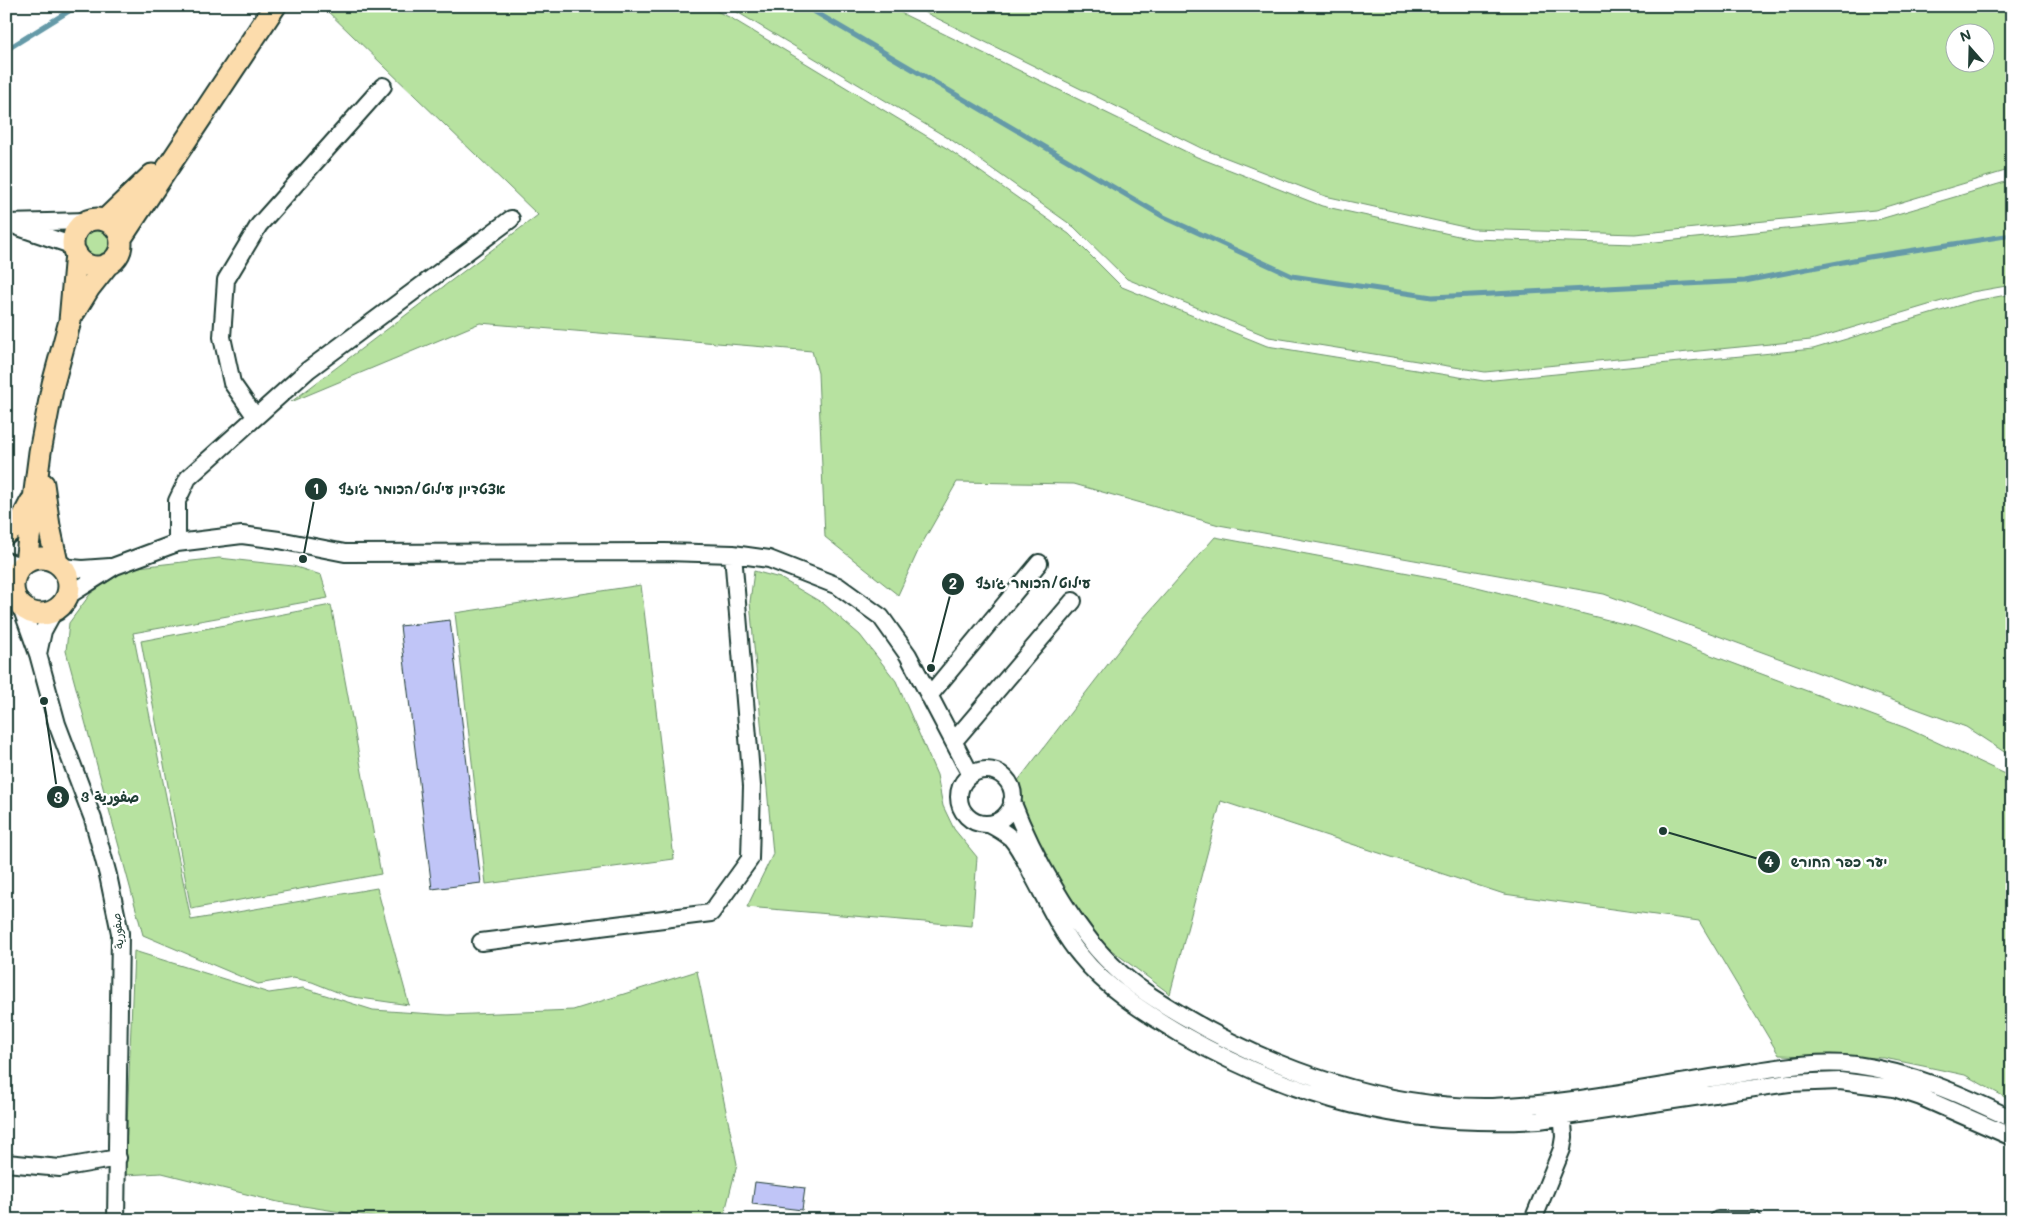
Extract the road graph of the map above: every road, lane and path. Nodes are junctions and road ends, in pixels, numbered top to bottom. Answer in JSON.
{"nodes":[{"id":1,"x":275,"y":6,"type":"edge"},
{"id":2,"x":383,"y":86,"type":"dead end"},
{"id":3,"x":180,"y":147,"type":"junction"},
{"id":4,"x":511,"y":219,"type":"dead end"},
{"id":5,"x":97,"y":221,"type":"junction"},
{"id":6,"x":6,"y":224,"type":"edge"},
{"id":7,"x":121,"y":238,"type":"junction"},
{"id":8,"x":75,"y":249,"type":"junction"},
{"id":9,"x":108,"y":264,"type":"junction"},
{"id":10,"x":70,"y":321,"type":"junction"},
{"id":11,"x":254,"y":416,"type":"junction"},
{"id":12,"x":40,"y":452,"type":"junction"},
{"id":13,"x":33,"y":499,"type":"junction"},
{"id":14,"x":6,"y":534,"type":"edge"},
{"id":15,"x":177,"y":543,"type":"junction"},
{"id":16,"x":733,"y":554,"type":"junction"},
{"id":17,"x":18,"y":563,"type":"edge"},
{"id":18,"x":1040,"y":563,"type":"dead end"},
{"id":19,"x":59,"y":565,"type":"junction"},
{"id":20,"x":115,"y":566,"type":"junction"},
{"id":21,"x":14,"y":598,"type":"edge"},
{"id":22,"x":1073,"y":601,"type":"dead end"},
{"id":23,"x":61,"y":603,"type":"junction"},
{"id":24,"x":38,"y":654,"type":"junction"},
{"id":25,"x":928,"y":696,"type":"junction"},
{"id":26,"x":954,"y":741,"type":"junction"},
{"id":27,"x":971,"y":775,"type":"junction"},
{"id":28,"x":1012,"y":801,"type":"junction"},
{"id":29,"x":989,"y":824,"type":"junction"},
{"id":30,"x":481,"y":942,"type":"dead end"},
{"id":31,"x":1561,"y":1100,"type":"junction"},
{"id":32,"x":1563,"y":1117,"type":"junction"},
{"id":33,"x":2012,"y":1119,"type":"edge"},
{"id":34,"x":2012,"y":1137,"type":"edge"},
{"id":35,"x":118,"y":1158,"type":"junction"},
{"id":36,"x":6,"y":1163,"type":"edge"},
{"id":37,"x":116,"y":1220,"type":"edge"},
{"id":38,"x":1533,"y":1220,"type":"edge"},
{"id":39,"x":1718,"y":1220,"type":"edge"},
{"id":40,"x":1753,"y":1220,"type":"edge"}],
"edges":[{"from":1,"to":3,"type":"main road"},
{"from":2,"to":11,"type":"street"},
{"from":3,"to":5,"type":"main road"},
{"from":3,"to":7,"type":"main road"},
{"from":4,"to":11,"type":"street"},
{"from":5,"to":6,"type":"street"},
{"from":5,"to":7,"type":"main road"},
{"from":5,"to":8,"type":"main road"},
{"from":6,"to":8,"type":"street"},
{"from":7,"to":9,"type":"main road"},
{"from":8,"to":9,"type":"main road"},
{"from":8,"to":10,"type":"main road"},
{"from":9,"to":10,"type":"main road"},
{"from":10,"to":12,"type":"main road"},
{"from":11,"to":15,"type":"street"},
{"from":12,"to":13,"type":"main road"},
{"from":12,"to":19,"type":"main road"},
{"from":13,"to":14,"type":"main road"},
{"from":13,"to":17,"type":"main road"},
{"from":15,"to":16,"type":"street"},
{"from":15,"to":20,"type":"street"},
{"from":16,"to":25,"type":"street"},
{"from":16,"to":30,"type":"street"},
{"from":17,"to":19,"type":"main road"},
{"from":17,"to":21,"type":"main road"},
{"from":18,"to":25,"type":"street"},
{"from":19,"to":20,"type":"street"},
{"from":19,"to":23,"type":"main road"},
{"from":20,"to":23,"type":"street"},
{"from":21,"to":23,"type":"main road"},
{"from":21,"to":24,"type":"street","name":"صفورية"},
{"from":22,"to":26,"type":"street"},
{"from":23,"to":24,"type":"street"},
{"from":24,"to":35,"type":"street","name":"صفورية"},
{"from":25,"to":26,"type":"street"},
{"from":26,"to":27,"type":"street"},
{"from":27,"to":28,"type":"street"},
{"from":27,"to":29,"type":"street"},
{"from":28,"to":29,"type":"street"},
{"from":28,"to":31,"type":"street"},
{"from":29,"to":32,"type":"street"},
{"from":31,"to":32,"type":"street"},
{"from":31,"to":33,"type":"street"},
{"from":32,"to":34,"type":"street"},
{"from":32,"to":38,"type":"street"},
{"from":35,"to":36,"type":"street"},
{"from":35,"to":37,"type":"street","name":"صفورية"},
{"from":39,"to":40,"type":"street"}]}
